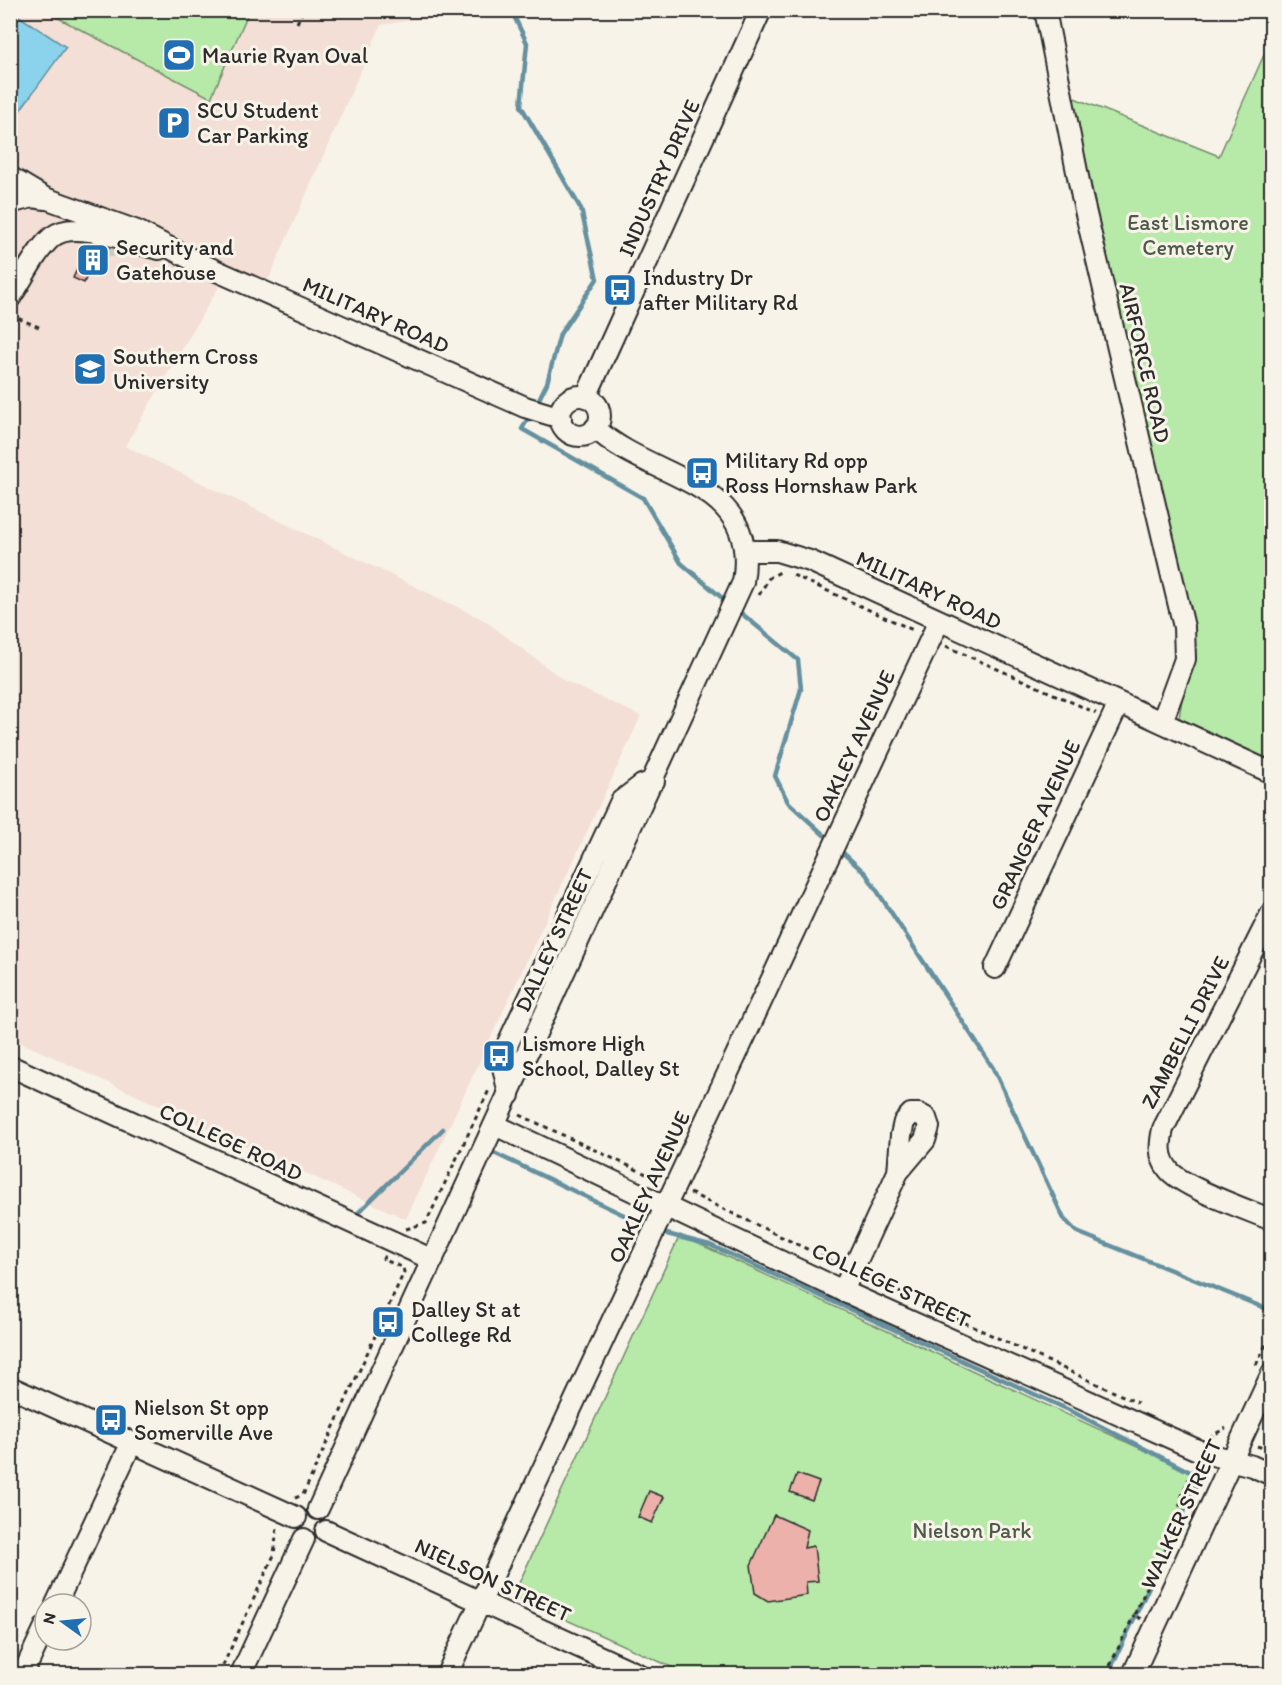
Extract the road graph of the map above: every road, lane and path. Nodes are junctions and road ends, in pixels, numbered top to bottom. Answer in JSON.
{"nodes":[{"id":1,"x":303,"y":10,"type":"edge"},
{"id":2,"x":761,"y":10,"type":"edge"},
{"id":3,"x":1045,"y":10,"type":"edge"},
{"id":4,"x":297,"y":23,"type":"dead end"},
{"id":5,"x":10,"y":141,"type":"edge"},
{"id":6,"x":17,"y":145,"type":"dead end"},
{"id":7,"x":10,"y":177,"type":"edge"},
{"id":8,"x":45,"y":198,"type":"junction"},
{"id":9,"x":10,"y":202,"type":"edge"},
{"id":10,"x":52,"y":237,"type":"junction"},
{"id":11,"x":173,"y":251,"type":"junction"},
{"id":12,"x":10,"y":298,"type":"edge"},
{"id":13,"x":10,"y":315,"type":"edge"},
{"id":14,"x":41,"y":328,"type":"dead end"},
{"id":15,"x":586,"y":397,"type":"junction"},
{"id":16,"x":561,"y":418,"type":"junction"},
{"id":17,"x":595,"y":428,"type":"junction"},
{"id":18,"x":746,"y":550,"type":"junction"},
{"id":19,"x":759,"y":595,"type":"dead end"},
{"id":20,"x":939,"y":621,"type":"junction"},
{"id":21,"x":919,"y":633,"type":"dead end"},
{"id":22,"x":944,"y":645,"type":"dead end"},
{"id":23,"x":1119,"y":703,"type":"junction"},
{"id":24,"x":1102,"y":716,"type":"dead end"},
{"id":25,"x":1162,"y":722,"type":"junction"},
{"id":26,"x":1272,"y":773,"type":"edge"},
{"id":27,"x":1272,"y":912,"type":"edge"},
{"id":28,"x":995,"y":968,"type":"dead end"},
{"id":29,"x":10,"y":1066,"type":"edge"},
{"id":30,"x":520,"y":1114,"type":"dead end"},
{"id":31,"x":488,"y":1141,"type":"junction"},
{"id":32,"x":898,"y":1172,"type":"dead end"},
{"id":33,"x":664,"y":1180,"type":"dead end"},
{"id":34,"x":689,"y":1192,"type":"dead end"},
{"id":35,"x":666,"y":1206,"type":"junction"},
{"id":36,"x":1272,"y":1220,"type":"edge"},
{"id":37,"x":385,"y":1255,"type":"dead end"},
{"id":38,"x":433,"y":1260,"type":"junction"},
{"id":39,"x":844,"y":1262,"type":"dead end"},
{"id":40,"x":865,"y":1271,"type":"dead end"},
{"id":41,"x":843,"y":1291,"type":"junction"},
{"id":42,"x":1272,"y":1332,"type":"edge"},
{"id":43,"x":1272,"y":1373,"type":"edge"},
{"id":44,"x":1251,"y":1375,"type":"dead end"},
{"id":45,"x":10,"y":1387,"type":"edge"},
{"id":46,"x":1147,"y":1407,"type":"dead end"},
{"id":47,"x":1231,"y":1418,"type":"dead end"},
{"id":48,"x":1201,"y":1432,"type":"dead end"},
{"id":49,"x":1212,"y":1437,"type":"junction"},
{"id":50,"x":132,"y":1442,"type":"junction"},
{"id":51,"x":1208,"y":1444,"type":"dead end"},
{"id":52,"x":1255,"y":1445,"type":"dead end"},
{"id":53,"x":1272,"y":1451,"type":"edge"},
{"id":54,"x":1233,"y":1462,"type":"junction"},
{"id":55,"x":1190,"y":1475,"type":"dead end"},
{"id":56,"x":1272,"y":1475,"type":"edge"},
{"id":57,"x":318,"y":1509,"type":"junction"},
{"id":58,"x":289,"y":1514,"type":"junction"},
{"id":59,"x":326,"y":1531,"type":"junction"},
{"id":60,"x":304,"y":1539,"type":"junction"},
{"id":61,"x":62,"y":1592,"type":"edge"},
{"id":62,"x":482,"y":1600,"type":"junction"},
{"id":63,"x":1134,"y":1616,"type":"junction"},
{"id":64,"x":1156,"y":1626,"type":"junction"},
{"id":65,"x":33,"y":1652,"type":"edge"},
{"id":66,"x":453,"y":1661,"type":"edge"},
{"id":67,"x":23,"y":1674,"type":"edge"},
{"id":68,"x":219,"y":1674,"type":"edge"},
{"id":69,"x":241,"y":1674,"type":"edge"},
{"id":70,"x":638,"y":1674,"type":"edge"},
{"id":71,"x":1106,"y":1674,"type":"edge"},
{"id":72,"x":1133,"y":1674,"type":"edge"}],
"edges":[{"from":1,"to":4,"type":"path"},
{"from":2,"to":15,"type":"street","name":"INDUSTRY DRIVE"},
{"from":3,"to":25,"type":"street","name":"AIRFORCE ROAD"},
{"from":5,"to":6,"type":"path"},
{"from":7,"to":8,"type":"street"},
{"from":8,"to":9,"type":"street"},
{"from":8,"to":10,"type":"street"},
{"from":8,"to":11,"type":"street"},
{"from":10,"to":11,"type":"street"},
{"from":10,"to":12,"type":"street"},
{"from":11,"to":16,"type":"street","name":"MILITARY ROAD"},
{"from":13,"to":14,"type":"path"},
{"from":15,"to":16,"type":"street"},
{"from":15,"to":17,"type":"street"},
{"from":16,"to":17,"type":"street"},
{"from":17,"to":18,"type":"street"},
{"from":18,"to":20,"type":"street","name":"MILITARY ROAD"},
{"from":18,"to":31,"type":"street","name":"DALLEY STREET"},
{"from":19,"to":21,"type":"path"},
{"from":20,"to":23,"type":"street","name":"MILITARY ROAD"},
{"from":20,"to":35,"type":"street","name":"OAKLEY AVENUE"},
{"from":22,"to":24,"type":"path"},
{"from":23,"to":25,"type":"street","name":"MILITARY ROAD"},
{"from":23,"to":28,"type":"street","name":"GRANGER AVENUE"},
{"from":25,"to":26,"type":"street","name":"MILITARY ROAD"},
{"from":27,"to":36,"type":"street","name":"ZAMBELLI DRIVE"},
{"from":29,"to":38,"type":"street","name":"COLLEGE ROAD"},
{"from":30,"to":33,"type":"path"},
{"from":31,"to":35,"type":"street","name":"COLLEGE STREET"},
{"from":31,"to":38,"type":"street","name":"DALLEY STREET"},
{"from":32,"to":41,"type":"street"},
{"from":34,"to":39,"type":"path"},
{"from":35,"to":41,"type":"street","name":"COLLEGE STREET"},
{"from":35,"to":62,"type":"street","name":"OAKLEY AVENUE"},
{"from":37,"to":58,"type":"path"},
{"from":38,"to":57,"type":"street","name":"DALLEY STREET"},
{"from":40,"to":46,"type":"path"},
{"from":41,"to":54,"type":"street","name":"COLLEGE STREET"},
{"from":42,"to":44,"type":"path"},
{"from":43,"to":54,"type":"street","name":"WALKER STREET"},
{"from":45,"to":50,"type":"street"},
{"from":47,"to":49,"type":"path"},
{"from":48,"to":49,"type":"path"},
{"from":49,"to":51,"type":"path"},
{"from":50,"to":58,"type":"street"},
{"from":50,"to":61,"type":"street"},
{"from":52,"to":53,"type":"path"},
{"from":54,"to":56,"type":"street","name":"COLLEGE STREET"},
{"from":54,"to":64,"type":"street","name":"WALKER STREET"},
{"from":55,"to":63,"type":"path"},
{"from":57,"to":58,"type":"street"},
{"from":57,"to":59,"type":"street"},
{"from":58,"to":60,"type":"street"},
{"from":58,"to":68,"type":"path"},
{"from":59,"to":60,"type":"street"},
{"from":59,"to":62,"type":"street","name":"NIELSON STREET"},
{"from":60,"to":69,"type":"street"},
{"from":62,"to":66,"type":"street","name":"OAKLEY AVENUE"},
{"from":62,"to":70,"type":"street","name":"NIELSON STREET"},
{"from":63,"to":64,"type":"path"},
{"from":63,"to":71,"type":"path"},
{"from":64,"to":72,"type":"street","name":"WALKER STREET"},
{"from":65,"to":67,"type":"street"}]}
